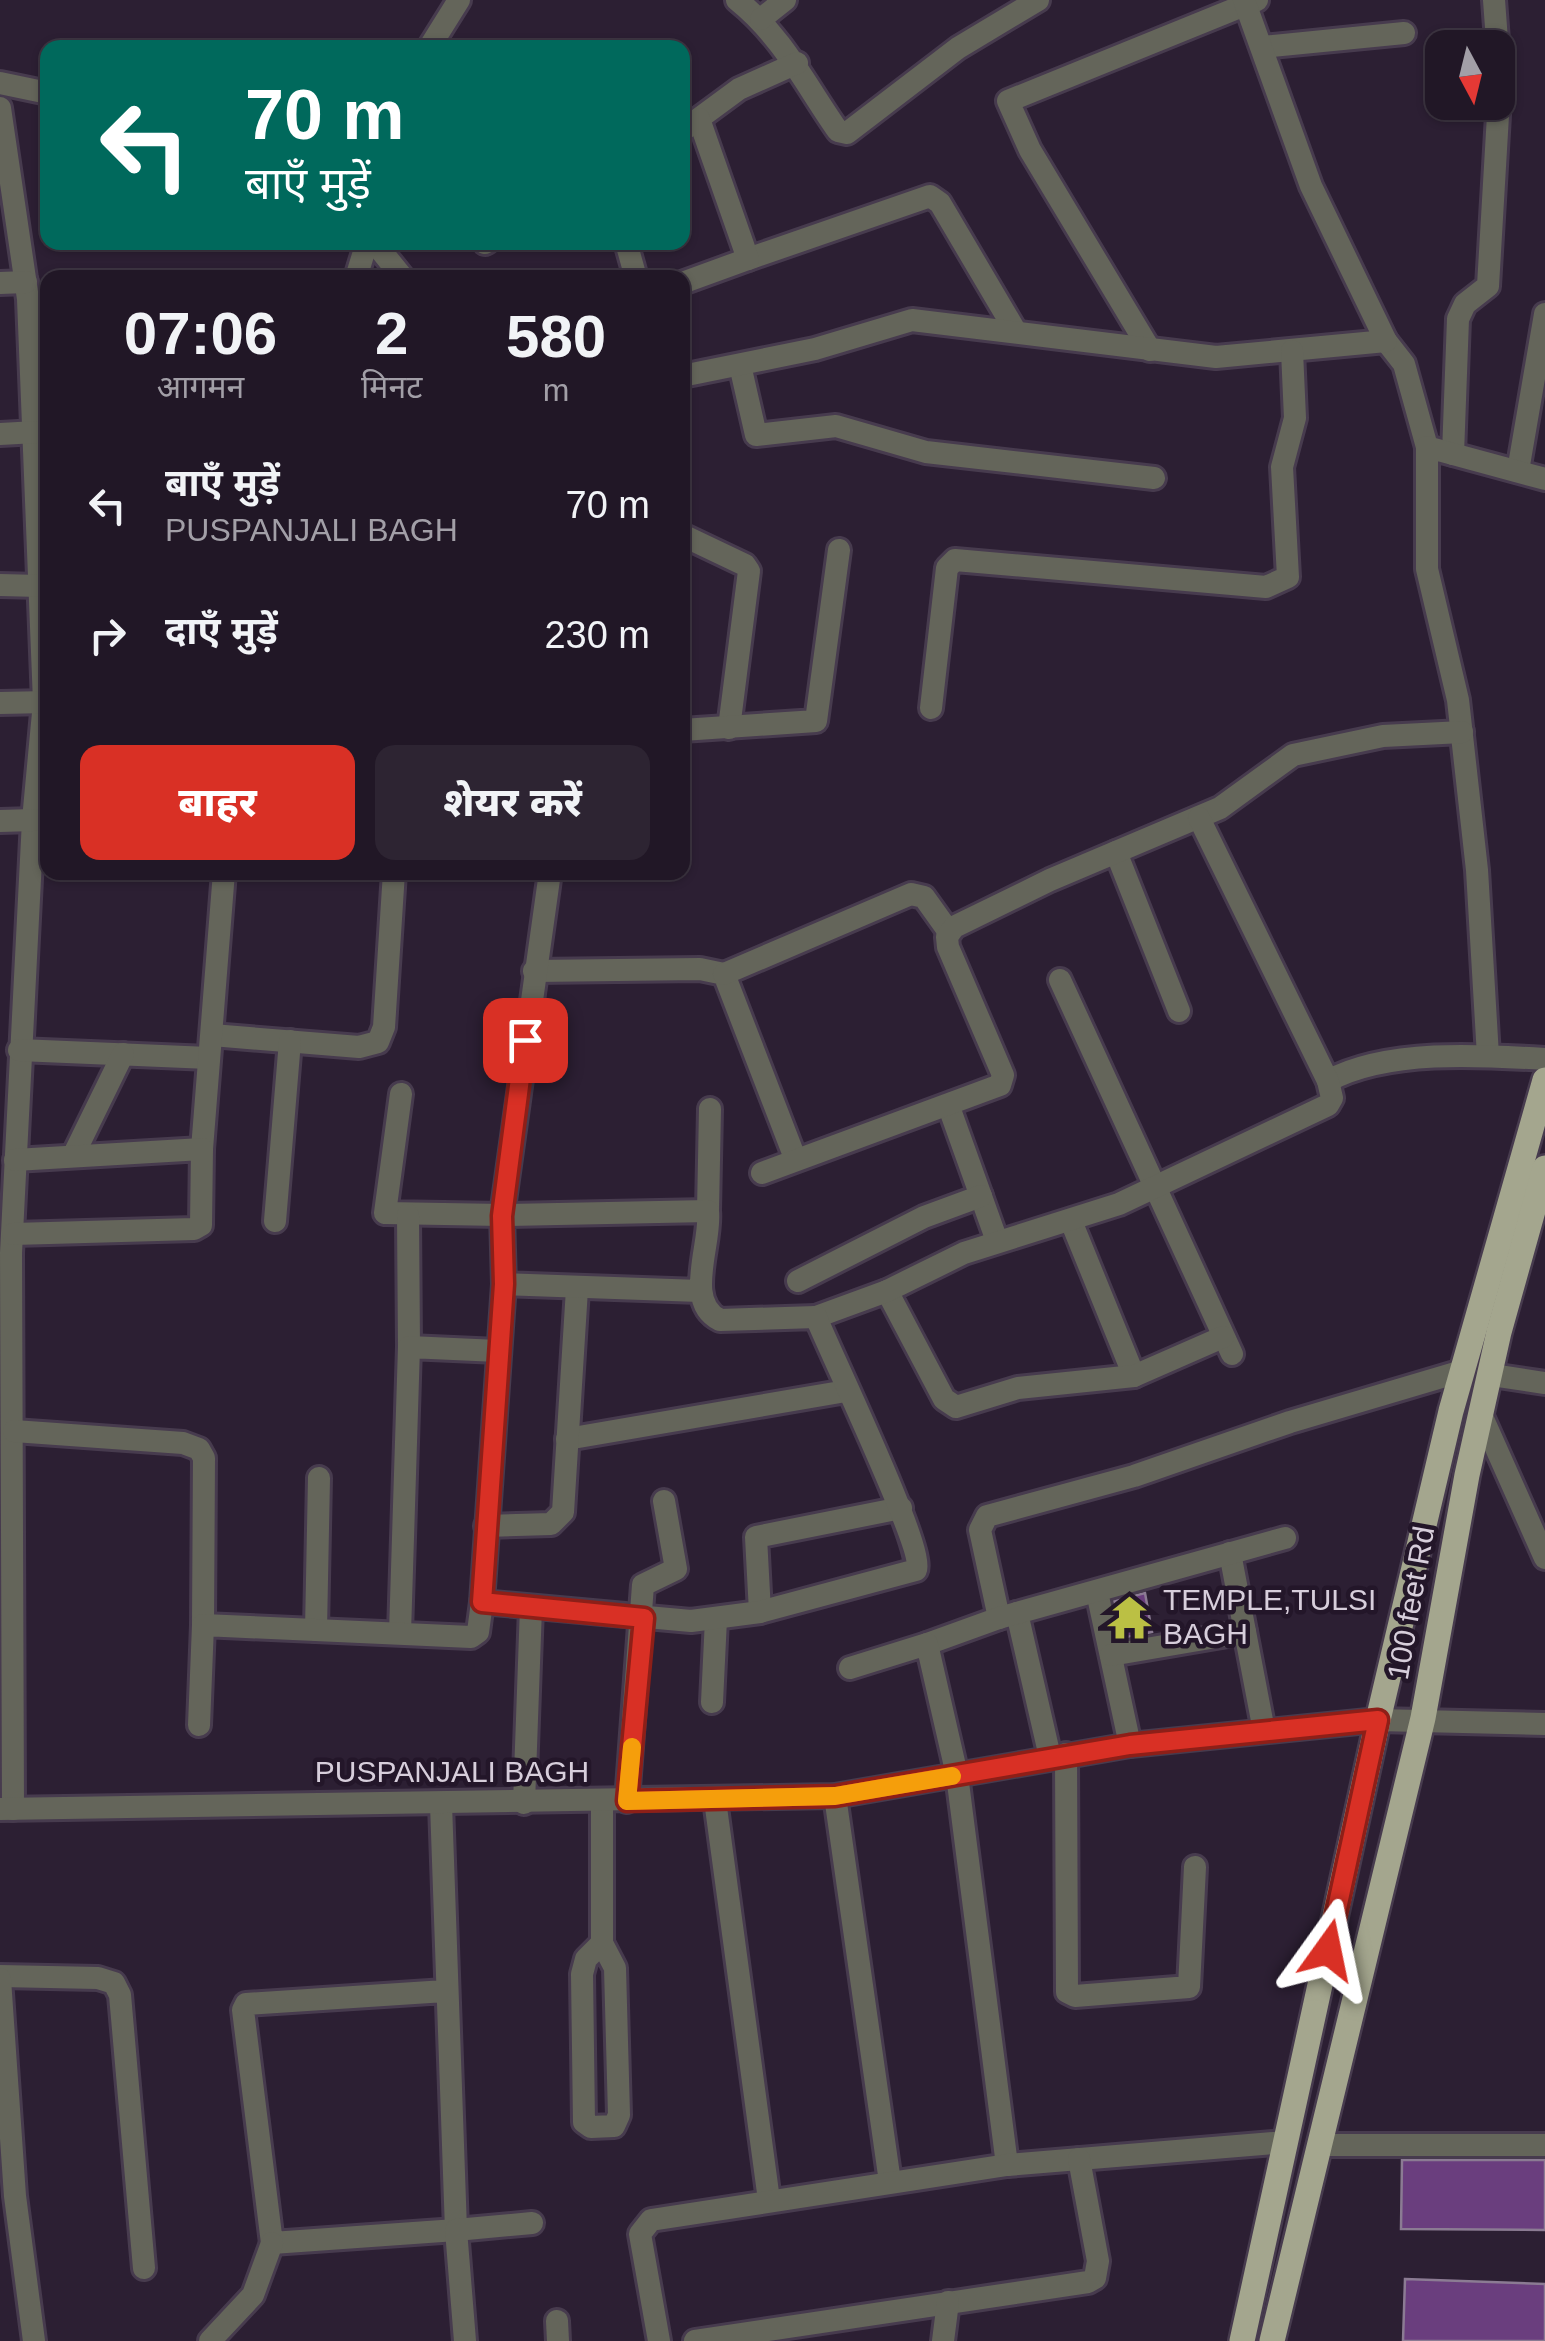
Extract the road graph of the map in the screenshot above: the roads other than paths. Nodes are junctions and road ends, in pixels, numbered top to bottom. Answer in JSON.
{"nodes":[{"id":1,"x":459,"y":0,"type":"edge"},
{"id":2,"x":737,"y":0,"type":"edge"},
{"id":3,"x":786,"y":0,"type":"edge"},
{"id":4,"x":1038,"y":0,"type":"edge"},
{"id":5,"x":1494,"y":0,"type":"edge"},
{"id":6,"x":1249,"y":1,"type":"edge"},
{"id":7,"x":761,"y":19,"type":"junction"},
{"id":8,"x":1404,"y":32,"type":"dead end"},
{"id":9,"x":434,"y":40,"type":"edge"},
{"id":10,"x":1263,"y":47,"type":"junction"},
{"id":11,"x":797,"y":63,"type":"junction"},
{"id":12,"x":0,"y":83,"type":"edge"},
{"id":13,"x":40,"y":91,"type":"edge"},
{"id":14,"x":0,"y":108,"type":"edge"},
{"id":15,"x":691,"y":125,"type":"edge"},
{"id":16,"x":377,"y":250,"type":"edge"},
{"id":17,"x":748,"y":259,"type":"junction"},
{"id":18,"x":396,"y":270,"type":"edge"},
{"id":19,"x":690,"y":280,"type":"edge"},
{"id":20,"x":26,"y":282,"type":"junction"},
{"id":21,"x":0,"y":283,"type":"edge"},
{"id":22,"x":1545,"y":314,"type":"edge"},
{"id":23,"x":1016,"y":332,"type":"junction"},
{"id":24,"x":1386,"y":341,"type":"junction"},
{"id":25,"x":1150,"y":350,"type":"junction"},
{"id":26,"x":1292,"y":350,"type":"junction"},
{"id":27,"x":740,"y":365,"type":"junction"},
{"id":28,"x":690,"y":374,"type":"edge"},
{"id":29,"x":36,"y":432,"type":"junction"},
{"id":30,"x":0,"y":434,"type":"edge"},
{"id":31,"x":1427,"y":447,"type":"junction"},
{"id":32,"x":1452,"y":454,"type":"junction"},
{"id":33,"x":1518,"y":471,"type":"junction"},
{"id":34,"x":1154,"y":478,"type":"dead end"},
{"id":35,"x":1545,"y":479,"type":"edge"},
{"id":36,"x":40,"y":497,"type":"edge"},
{"id":37,"x":690,"y":539,"type":"edge"},
{"id":38,"x":839,"y":550,"type":"dead end"},
{"id":39,"x":0,"y":585,"type":"edge"},
{"id":40,"x":40,"y":586,"type":"edge"},
{"id":41,"x":40,"y":702,"type":"edge"},
{"id":42,"x":0,"y":703,"type":"edge"},
{"id":43,"x":931,"y":708,"type":"dead end"},
{"id":44,"x":729,"y":728,"type":"junction"},
{"id":45,"x":690,"y":730,"type":"edge"},
{"id":46,"x":1462,"y":732,"type":"junction"},
{"id":47,"x":40,"y":756,"type":"edge"},
{"id":48,"x":1199,"y":818,"type":"junction"},
{"id":49,"x":33,"y":820,"type":"junction"},
{"id":50,"x":0,"y":822,"type":"edge"},
{"id":51,"x":1116,"y":852,"type":"junction"},
{"id":52,"x":223,"y":880,"type":"edge"},
{"id":53,"x":393,"y":880,"type":"edge"},
{"id":54,"x":549,"y":880,"type":"edge"},
{"id":55,"x":949,"y":932,"type":"junction"},
{"id":56,"x":534,"y":970,"type":"junction"},
{"id":57,"x":724,"y":974,"type":"junction"},
{"id":58,"x":1060,"y":980,"type":"dead end"},
{"id":59,"x":0,"y":983,"type":"edge"},
{"id":60,"x":25,"y":984,"type":"junction"},
{"id":61,"x":1179,"y":1010,"type":"dead end"},
{"id":62,"x":290,"y":1041,"type":"junction"},
{"id":63,"x":211,"y":1047,"type":"junction"},
{"id":64,"x":19,"y":1050,"type":"junction"},
{"id":65,"x":123,"y":1054,"type":"junction"},
{"id":66,"x":1488,"y":1056,"type":"junction"},
{"id":67,"x":1545,"y":1059,"type":"edge"},
{"id":68,"x":1545,"y":1080,"type":"edge"},
{"id":69,"x":1328,"y":1081,"type":"junction"},
{"id":70,"x":401,"y":1094,"type":"dead end"},
{"id":71,"x":949,"y":1107,"type":"junction"},
{"id":72,"x":710,"y":1109,"type":"dead end"},
{"id":73,"x":202,"y":1148,"type":"junction"},
{"id":74,"x":73,"y":1156,"type":"junction"},
{"id":75,"x":796,"y":1158,"type":"junction"},
{"id":76,"x":1545,"y":1168,"type":"edge"},
{"id":77,"x":762,"y":1173,"type":"dead end"},
{"id":78,"x":10,"y":1175,"type":"edge"},
{"id":79,"x":1156,"y":1187,"type":"junction"},
{"id":80,"x":981,"y":1196,"type":"junction"},
{"id":81,"x":708,"y":1211,"type":"junction"},
{"id":82,"x":408,"y":1215,"type":"junction"},
{"id":83,"x":502,"y":1216,"type":"junction"},
{"id":84,"x":276,"y":1220,"type":"dead end"},
{"id":85,"x":1071,"y":1221,"type":"junction"},
{"id":86,"x":997,"y":1241,"type":"junction"},
{"id":87,"x":8,"y":1251,"type":"edge"},
{"id":88,"x":798,"y":1280,"type":"dead end"},
{"id":89,"x":504,"y":1284,"type":"junction"},
{"id":90,"x":577,"y":1289,"type":"junction"},
{"id":91,"x":700,"y":1291,"type":"junction"},
{"id":92,"x":887,"y":1291,"type":"junction"},
{"id":93,"x":816,"y":1318,"type":"junction"},
{"id":94,"x":409,"y":1347,"type":"junction"},
{"id":95,"x":498,"y":1351,"type":"junction"},
{"id":96,"x":1462,"y":1371,"type":"junction"},
{"id":97,"x":1492,"y":1375,"type":"junction"},
{"id":98,"x":1134,"y":1376,"type":"junction"},
{"id":99,"x":1545,"y":1383,"type":"edge"},
{"id":100,"x":846,"y":1390,"type":"junction"},
{"id":101,"x":1482,"y":1419,"type":"junction"},
{"id":102,"x":14,"y":1431,"type":"junction"},
{"id":103,"x":567,"y":1439,"type":"junction"},
{"id":104,"x":319,"y":1478,"type":"dead end"},
{"id":105,"x":664,"y":1502,"type":"dead end"},
{"id":106,"x":902,"y":1508,"type":"junction"},
{"id":107,"x":486,"y":1526,"type":"junction"},
{"id":108,"x":1286,"y":1538,"type":"dead end"},
{"id":109,"x":1230,"y":1554,"type":"junction"},
{"id":110,"x":1545,"y":1558,"type":"edge"},
{"id":111,"x":1097,"y":1592,"type":"junction"},
{"id":112,"x":482,"y":1602,"type":"junction"},
{"id":113,"x":531,"y":1607,"type":"junction"},
{"id":114,"x":760,"y":1612,"type":"junction"},
{"id":115,"x":1008,"y":1616,"type":"junction"},
{"id":116,"x":644,"y":1618,"type":"junction"},
{"id":117,"x":716,"y":1619,"type":"junction"},
{"id":118,"x":203,"y":1625,"type":"junction"},
{"id":119,"x":316,"y":1630,"type":"junction"},
{"id":120,"x":1245,"y":1632,"type":"junction"},
{"id":121,"x":400,"y":1633,"type":"junction"},
{"id":122,"x":927,"y":1644,"type":"junction"},
{"id":123,"x":1110,"y":1655,"type":"junction"},
{"id":124,"x":850,"y":1668,"type":"dead end"},
{"id":125,"x":712,"y":1702,"type":"dead end"},
{"id":126,"x":1423,"y":1718,"type":"junction"},
{"id":127,"x":1378,"y":1720,"type":"junction"},
{"id":128,"x":1545,"y":1724,"type":"edge"},
{"id":129,"x":198,"y":1725,"type":"dead end"},
{"id":130,"x":1264,"y":1731,"type":"junction"},
{"id":131,"x":1130,"y":1745,"type":"junction"},
{"id":132,"x":1058,"y":1756,"type":"junction"},
{"id":133,"x":957,"y":1775,"type":"junction"},
{"id":134,"x":835,"y":1796,"type":"junction"},
{"id":135,"x":715,"y":1800,"type":"junction"},
{"id":136,"x":627,"y":1801,"type":"junction"},
{"id":137,"x":602,"y":1802,"type":"junction"},
{"id":138,"x":524,"y":1803,"type":"junction"},
{"id":139,"x":441,"y":1804,"type":"junction"},
{"id":140,"x":7,"y":1809,"type":"edge"},
{"id":141,"x":1195,"y":1867,"type":"dead end"},
{"id":142,"x":602,"y":1942,"type":"junction"},
{"id":143,"x":0,"y":1977,"type":"edge"},
{"id":144,"x":445,"y":1991,"type":"junction"},
{"id":145,"x":1286,"y":2142,"type":"junction"},
{"id":146,"x":1322,"y":2145,"type":"junction"},
{"id":147,"x":1545,"y":2146,"type":"edge"},
{"id":148,"x":1079,"y":2158,"type":"junction"},
{"id":149,"x":1007,"y":2165,"type":"junction"},
{"id":150,"x":890,"y":2182,"type":"junction"},
{"id":151,"x":7,"y":2196,"type":"edge"},
{"id":152,"x":769,"y":2200,"type":"junction"},
{"id":153,"x":532,"y":2223,"type":"dead end"},
{"id":154,"x":456,"y":2230,"type":"junction"},
{"id":155,"x":272,"y":2243,"type":"junction"},
{"id":156,"x":144,"y":2268,"type":"dead end"},
{"id":157,"x":948,"y":2302,"type":"junction"},
{"id":158,"x":34,"y":2341,"type":"edge"},
{"id":159,"x":210,"y":2341,"type":"edge"},
{"id":160,"x":465,"y":2341,"type":"edge"},
{"id":161,"x":659,"y":2341,"type":"edge"},
{"id":162,"x":695,"y":2341,"type":"edge"},
{"id":163,"x":943,"y":2341,"type":"edge"},
{"id":164,"x":1242,"y":2341,"type":"edge"},
{"id":165,"x":1272,"y":2341,"type":"edge"}],
"edges":[{"from":1,"to":9,"type":"street"},
{"from":2,"to":7,"type":"street"},
{"from":3,"to":7,"type":"street"},
{"from":4,"to":11,"type":"street"},
{"from":5,"to":32,"type":"street"},
{"from":6,"to":10,"type":"street"},
{"from":6,"to":25,"type":"street"},
{"from":7,"to":11,"type":"street"},
{"from":8,"to":10,"type":"street"},
{"from":10,"to":24,"type":"street"},
{"from":11,"to":15,"type":"street"},
{"from":12,"to":13,"type":"street"},
{"from":14,"to":20,"type":"street"},
{"from":15,"to":17,"type":"street"},
{"from":16,"to":18,"type":"street"},
{"from":17,"to":19,"type":"street"},
{"from":17,"to":23,"type":"street"},
{"from":20,"to":21,"type":"street"},
{"from":20,"to":29,"type":"street"},
{"from":22,"to":33,"type":"street"},
{"from":23,"to":25,"type":"street"},
{"from":23,"to":27,"type":"street"},
{"from":24,"to":26,"type":"street"},
{"from":24,"to":31,"type":"street"},
{"from":25,"to":26,"type":"street"},
{"from":26,"to":43,"type":"street"},
{"from":27,"to":28,"type":"street"},
{"from":27,"to":34,"type":"street"},
{"from":29,"to":30,"type":"street"},
{"from":29,"to":36,"type":"street"},
{"from":31,"to":32,"type":"street"},
{"from":31,"to":46,"type":"street"},
{"from":32,"to":33,"type":"street"},
{"from":33,"to":35,"type":"street"},
{"from":37,"to":44,"type":"street"},
{"from":38,"to":44,"type":"street"},
{"from":39,"to":40,"type":"street"},
{"from":41,"to":42,"type":"street"},
{"from":44,"to":45,"type":"street"},
{"from":46,"to":48,"type":"street"},
{"from":46,"to":66,"type":"street"},
{"from":47,"to":49,"type":"street"},
{"from":48,"to":51,"type":"street"},
{"from":48,"to":69,"type":"street"},
{"from":49,"to":50,"type":"street"},
{"from":49,"to":60,"type":"street"},
{"from":51,"to":55,"type":"street"},
{"from":51,"to":61,"type":"street"},
{"from":52,"to":63,"type":"street"},
{"from":53,"to":62,"type":"street"},
{"from":54,"to":56,"type":"street"},
{"from":55,"to":57,"type":"street"},
{"from":55,"to":71,"type":"street"},
{"from":56,"to":57,"type":"street"},
{"from":56,"to":83,"type":"street"},
{"from":57,"to":75,"type":"street"},
{"from":58,"to":79,"type":"street"},
{"from":59,"to":60,"type":"street"},
{"from":60,"to":64,"type":"street"},
{"from":62,"to":63,"type":"street"},
{"from":62,"to":84,"type":"street"},
{"from":63,"to":65,"type":"street"},
{"from":63,"to":73,"type":"street"},
{"from":64,"to":65,"type":"street"},
{"from":64,"to":78,"type":"street"},
{"from":65,"to":74,"type":"street"},
{"from":66,"to":67,"type":"street"},
{"from":66,"to":69,"type":"street"},
{"from":68,"to":96,"type":"main road"},
{"from":69,"to":79,"type":"street"},
{"from":70,"to":82,"type":"street"},
{"from":71,"to":75,"type":"street"},
{"from":71,"to":80,"type":"street"},
{"from":72,"to":81,"type":"street"},
{"from":73,"to":74,"type":"street"},
{"from":73,"to":87,"type":"street"},
{"from":74,"to":78,"type":"street"},
{"from":75,"to":77,"type":"street"},
{"from":76,"to":97,"type":"main road","name":"100 feet Rd"},
{"from":78,"to":87,"type":"street"},
{"from":79,"to":85,"type":"street"},
{"from":79,"to":98,"type":"street"},
{"from":80,"to":86,"type":"street"},
{"from":80,"to":88,"type":"street"},
{"from":81,"to":83,"type":"street"},
{"from":81,"to":91,"type":"street"},
{"from":82,"to":83,"type":"street"},
{"from":82,"to":94,"type":"street"},
{"from":83,"to":89,"type":"street"},
{"from":85,"to":86,"type":"street"},
{"from":85,"to":98,"type":"street"},
{"from":86,"to":92,"type":"street"},
{"from":87,"to":102,"type":"street"},
{"from":89,"to":90,"type":"street"},
{"from":89,"to":95,"type":"street"},
{"from":90,"to":91,"type":"street"},
{"from":90,"to":103,"type":"street"},
{"from":91,"to":93,"type":"street"},
{"from":92,"to":93,"type":"street"},
{"from":92,"to":98,"type":"street"},
{"from":93,"to":100,"type":"street"},
{"from":94,"to":95,"type":"street"},
{"from":94,"to":121,"type":"street"},
{"from":95,"to":107,"type":"street"},
{"from":96,"to":115,"type":"street"},
{"from":96,"to":127,"type":"main road"},
{"from":97,"to":99,"type":"street"},
{"from":97,"to":101,"type":"main road","name":"100 feet Rd"},
{"from":100,"to":103,"type":"street"},
{"from":100,"to":106,"type":"street"},
{"from":101,"to":110,"type":"street"},
{"from":101,"to":126,"type":"main road","name":"100 feet Rd"},
{"from":102,"to":118,"type":"street"},
{"from":102,"to":140,"type":"street"},
{"from":103,"to":107,"type":"street"},
{"from":104,"to":119,"type":"street"},
{"from":105,"to":116,"type":"street"},
{"from":106,"to":114,"type":"street"},
{"from":106,"to":114,"type":"street"},
{"from":107,"to":112,"type":"street"},
{"from":108,"to":109,"type":"street"},
{"from":109,"to":111,"type":"street"},
{"from":109,"to":120,"type":"street"},
{"from":111,"to":115,"type":"street"},
{"from":111,"to":123,"type":"street"},
{"from":112,"to":113,"type":"street"},
{"from":112,"to":121,"type":"street"},
{"from":113,"to":116,"type":"street"},
{"from":113,"to":138,"type":"street"},
{"from":114,"to":117,"type":"street"},
{"from":115,"to":122,"type":"street"},
{"from":115,"to":132,"type":"street"},
{"from":116,"to":117,"type":"street"},
{"from":116,"to":136,"type":"street"},
{"from":117,"to":125,"type":"street"},
{"from":118,"to":119,"type":"street"},
{"from":118,"to":129,"type":"street"},
{"from":119,"to":121,"type":"street"},
{"from":120,"to":123,"type":"street"},
{"from":120,"to":130,"type":"street"},
{"from":122,"to":124,"type":"street"},
{"from":122,"to":133,"type":"street"},
{"from":123,"to":131,"type":"street"},
{"from":126,"to":127,"type":"street","name":"PUSPANJALI BAGH"},
{"from":126,"to":128,"type":"street","name":"PUSPANJALI BAGH"},
{"from":126,"to":146,"type":"main road","name":"100 feet Rd"},
{"from":127,"to":130,"type":"street","name":"PUSPANJALI BAGH"},
{"from":127,"to":145,"type":"main road"},
{"from":130,"to":131,"type":"street","name":"PUSPANJALI BAGH"},
{"from":131,"to":132,"type":"street","name":"PUSPANJALI BAGH"},
{"from":132,"to":133,"type":"street","name":"PUSPANJALI BAGH"},
{"from":132,"to":141,"type":"street"},
{"from":133,"to":134,"type":"street","name":"PUSPANJALI BAGH"},
{"from":133,"to":149,"type":"street"},
{"from":134,"to":135,"type":"street","name":"PUSPANJALI BAGH"},
{"from":134,"to":150,"type":"street"},
{"from":135,"to":136,"type":"street","name":"PUSPANJALI BAGH"},
{"from":135,"to":152,"type":"street"},
{"from":136,"to":137,"type":"street","name":"PUSPANJALI BAGH"},
{"from":137,"to":138,"type":"street","name":"PUSPANJALI BAGH"},
{"from":137,"to":142,"type":"street"},
{"from":138,"to":139,"type":"street","name":"PUSPANJALI BAGH"},
{"from":139,"to":140,"type":"street","name":"PUSPANJALI BAGH"},
{"from":139,"to":144,"type":"street"},
{"from":142,"to":142,"type":"street"},
{"from":143,"to":151,"type":"street"},
{"from":143,"to":156,"type":"street"},
{"from":144,"to":154,"type":"street"},
{"from":144,"to":155,"type":"street"},
{"from":145,"to":148,"type":"street"},
{"from":145,"to":164,"type":"main road"},
{"from":146,"to":147,"type":"street"},
{"from":146,"to":165,"type":"main road","name":"100 feet Rd"},
{"from":148,"to":149,"type":"street"},
{"from":148,"to":157,"type":"street"},
{"from":149,"to":150,"type":"street"},
{"from":150,"to":152,"type":"street"},
{"from":151,"to":158,"type":"street"},
{"from":152,"to":161,"type":"street"},
{"from":153,"to":154,"type":"street"},
{"from":154,"to":155,"type":"street"},
{"from":154,"to":160,"type":"street"},
{"from":155,"to":159,"type":"street"},
{"from":157,"to":162,"type":"street"},
{"from":157,"to":163,"type":"street"}]}
